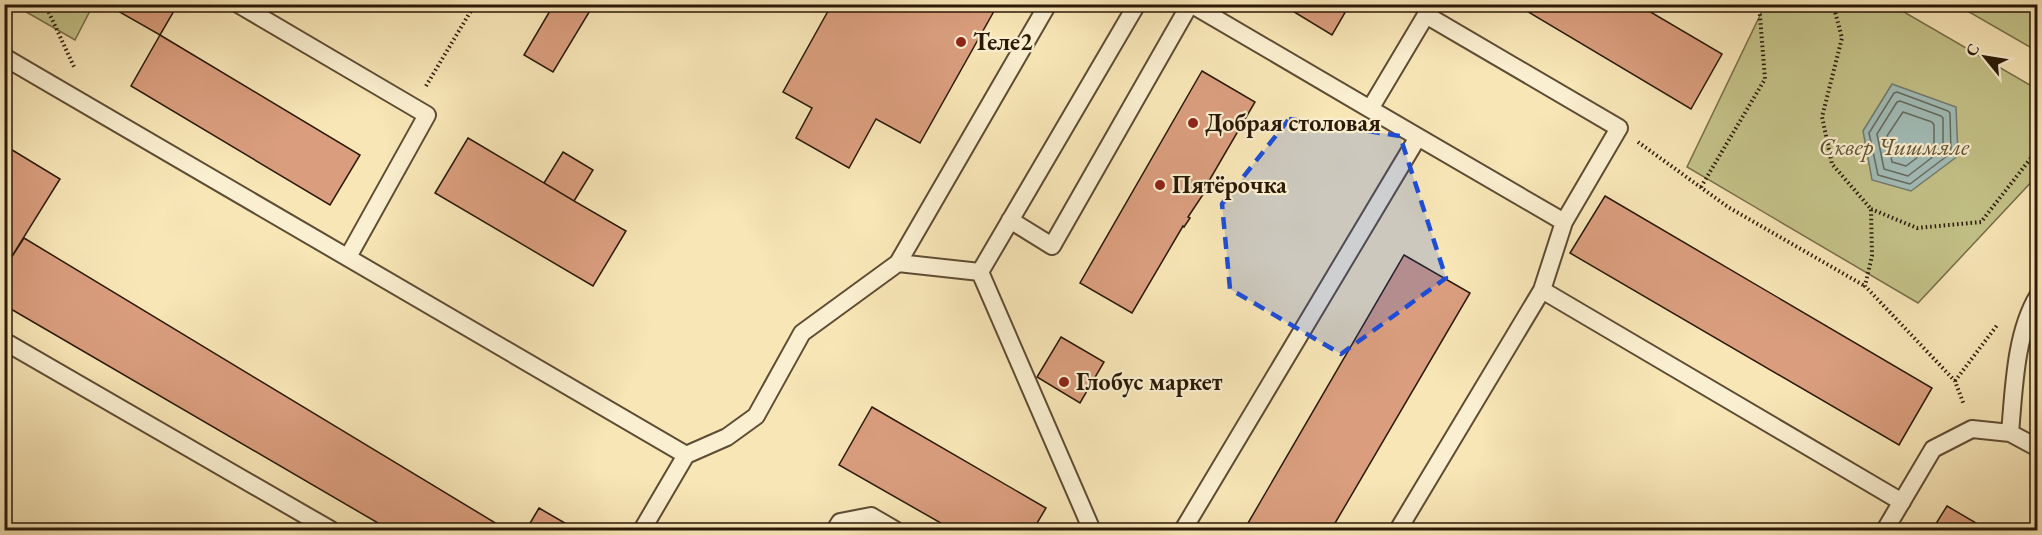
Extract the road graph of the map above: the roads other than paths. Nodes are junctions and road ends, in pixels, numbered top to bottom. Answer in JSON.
{"nodes":[{"id":1,"x":238,"y":4,"type":"edge"},
{"id":2,"x":1048,"y":4,"type":"edge"},
{"id":3,"x":1137,"y":4,"type":"edge"},
{"id":4,"x":1190,"y":4,"type":"edge"},
{"id":5,"x":4,"y":57,"type":"edge"},
{"id":6,"x":1370,"y":110,"type":"junction"},
{"id":7,"x":1418,"y":137,"type":"junction"},
{"id":8,"x":1010,"y":220,"type":"junction"},
{"id":9,"x":1564,"y":222,"type":"junction"},
{"id":10,"x":348,"y":257,"type":"junction"},
{"id":11,"x":898,"y":263,"type":"junction"},
{"id":12,"x":980,"y":272,"type":"junction"},
{"id":13,"x":1542,"y":290,"type":"junction"},
{"id":14,"x":2037,"y":296,"type":"edge"},
{"id":15,"x":4,"y":352,"type":"edge"},
{"id":16,"x":2010,"y":433,"type":"junction"},
{"id":17,"x":2037,"y":447,"type":"edge"},
{"id":18,"x":686,"y":454,"type":"junction"},
{"id":19,"x":1902,"y":502,"type":"junction"},
{"id":20,"x":1093,"y":530,"type":"edge"},
{"id":21,"x":331,"y":531,"type":"edge"},
{"id":22,"x":642,"y":531,"type":"edge"},
{"id":23,"x":835,"y":531,"type":"edge"},
{"id":24,"x":895,"y":531,"type":"edge"},
{"id":25,"x":1183,"y":531,"type":"edge"},
{"id":26,"x":1398,"y":531,"type":"edge"},
{"id":27,"x":1885,"y":531,"type":"edge"}],
"edges":[{"from":1,"to":10,"type":"lane"},
{"from":2,"to":11,"type":"lane"},
{"from":3,"to":8,"type":"lane"},
{"from":4,"to":6,"type":"lane"},
{"from":4,"to":8,"type":"lane"},
{"from":5,"to":10,"type":"lane"},
{"from":6,"to":7,"type":"lane"},
{"from":6,"to":9,"type":"lane"},
{"from":7,"to":9,"type":"lane"},
{"from":7,"to":25,"type":"lane"},
{"from":8,"to":12,"type":"lane"},
{"from":9,"to":13,"type":"lane"},
{"from":10,"to":18,"type":"lane"},
{"from":11,"to":12,"type":"lane"},
{"from":11,"to":18,"type":"lane"},
{"from":12,"to":20,"type":"lane"},
{"from":13,"to":19,"type":"lane"},
{"from":13,"to":26,"type":"lane"},
{"from":14,"to":16,"type":"lane"},
{"from":15,"to":21,"type":"lane"},
{"from":16,"to":17,"type":"lane"},
{"from":16,"to":19,"type":"lane"},
{"from":18,"to":22,"type":"lane"},
{"from":19,"to":27,"type":"lane"},
{"from":23,"to":24,"type":"lane"}]}
